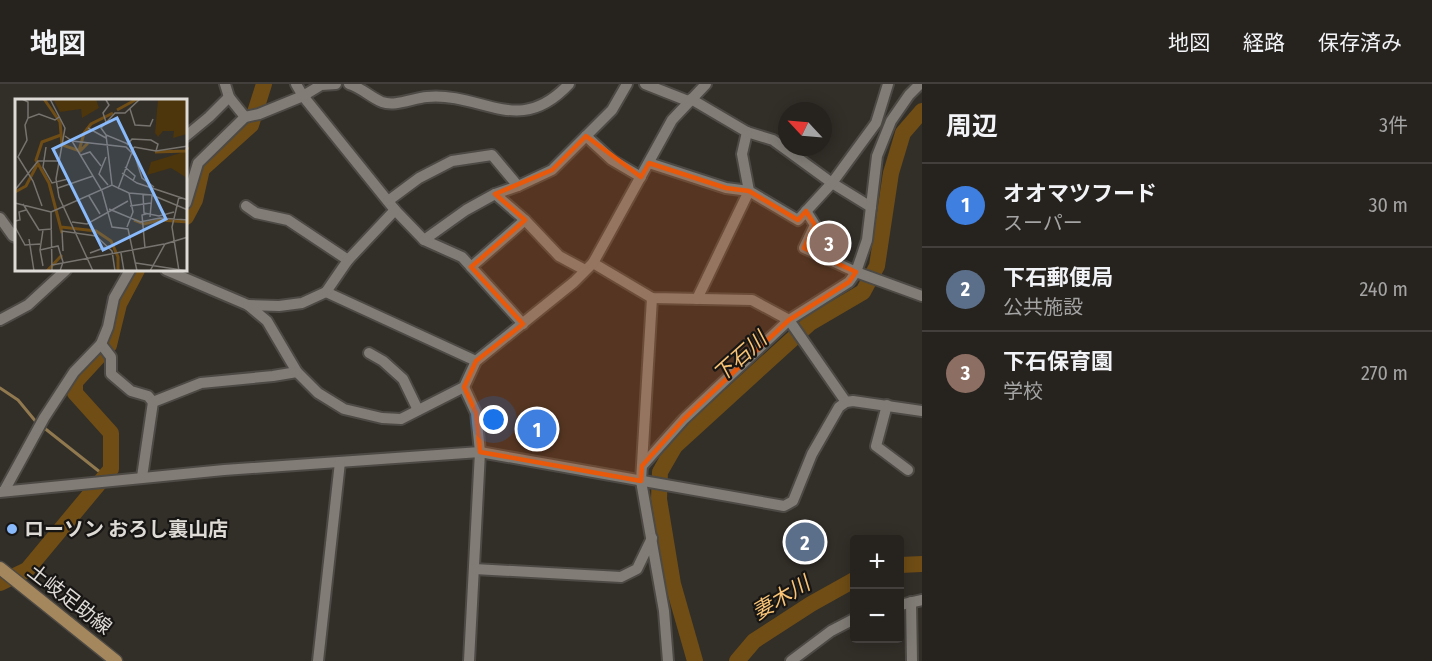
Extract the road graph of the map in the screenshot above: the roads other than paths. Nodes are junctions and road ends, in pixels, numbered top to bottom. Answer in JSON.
{"nodes":[{"id":1,"x":225,"y":84,"type":"edge"},
{"id":2,"x":296,"y":84,"type":"edge"},
{"id":3,"x":336,"y":84,"type":"edge"},
{"id":4,"x":349,"y":84,"type":"edge"},
{"id":5,"x":569,"y":84,"type":"edge"},
{"id":6,"x":627,"y":84,"type":"edge"},
{"id":7,"x":645,"y":84,"type":"edge"},
{"id":8,"x":706,"y":84,"type":"edge"},
{"id":9,"x":888,"y":84,"type":"edge"},
{"id":10,"x":920,"y":84,"type":"edge"},
{"id":11,"x":303,"y":96,"type":"junction"},
{"id":12,"x":229,"y":97,"type":"junction"},
{"id":13,"x":689,"y":100,"type":"junction"},
{"id":14,"x":245,"y":117,"type":"junction"},
{"id":15,"x":747,"y":132,"type":"junction"},
{"id":16,"x":188,"y":134,"type":"edge"},
{"id":17,"x":586,"y":136,"type":"junction"},
{"id":18,"x":649,"y":163,"type":"junction"},
{"id":19,"x":641,"y":177,"type":"junction"},
{"id":20,"x":832,"y":183,"type":"junction"},
{"id":21,"x":518,"y":186,"type":"junction"},
{"id":22,"x":749,"y":190,"type":"junction"},
{"id":23,"x":495,"y":194,"type":"junction"},
{"id":24,"x":188,"y":196,"type":"edge"},
{"id":25,"x":388,"y":201,"type":"junction"},
{"id":26,"x":246,"y":206,"type":"dead end"},
{"id":27,"x":871,"y":207,"type":"junction"},
{"id":28,"x":395,"y":210,"type":"junction"},
{"id":29,"x":806,"y":211,"type":"junction"},
{"id":30,"x":0,"y":220,"type":"edge"},
{"id":31,"x":525,"y":220,"type":"junction"},
{"id":32,"x":15,"y":236,"type":"edge"},
{"id":33,"x":424,"y":240,"type":"junction"},
{"id":34,"x":348,"y":260,"type":"junction"},
{"id":35,"x":589,"y":266,"type":"junction"},
{"id":36,"x":471,"y":267,"type":"junction"},
{"id":37,"x":64,"y":272,"type":"edge"},
{"id":38,"x":129,"y":272,"type":"edge"},
{"id":39,"x":170,"y":272,"type":"edge"},
{"id":40,"x":856,"y":272,"type":"junction"},
{"id":41,"x":326,"y":292,"type":"junction"},
{"id":42,"x":922,"y":296,"type":"edge"},
{"id":43,"x":652,"y":298,"type":"junction"},
{"id":44,"x":698,"y":299,"type":"junction"},
{"id":45,"x":248,"y":305,"type":"junction"},
{"id":46,"x":0,"y":320,"type":"edge"},
{"id":47,"x":789,"y":320,"type":"junction"},
{"id":48,"x":523,"y":324,"type":"junction"},
{"id":49,"x":101,"y":344,"type":"junction"},
{"id":50,"x":369,"y":353,"type":"dead end"},
{"id":51,"x":476,"y":361,"type":"junction"},
{"id":52,"x":297,"y":372,"type":"junction"},
{"id":53,"x":464,"y":387,"type":"junction"},
{"id":54,"x":153,"y":402,"type":"junction"},
{"id":55,"x":846,"y":402,"type":"junction"},
{"id":56,"x":886,"y":405,"type":"junction"},
{"id":57,"x":418,"y":410,"type":"junction"},
{"id":58,"x":922,"y":411,"type":"edge"},
{"id":59,"x":480,"y":452,"type":"junction"},
{"id":60,"x":340,"y":462,"type":"junction"},
{"id":61,"x":642,"y":466,"type":"junction"},
{"id":62,"x":908,"y":470,"type":"dead end"},
{"id":63,"x":142,"y":477,"type":"junction"},
{"id":64,"x":641,"y":481,"type":"junction"},
{"id":65,"x":2,"y":491,"type":"edge"},
{"id":66,"x":652,"y":538,"type":"junction"},
{"id":67,"x":1,"y":569,"type":"edge"},
{"id":68,"x":474,"y":569,"type":"junction"},
{"id":69,"x":911,"y":602,"type":"edge"},
{"id":70,"x":850,"y":622,"type":"edge"},
{"id":71,"x":108,"y":659,"type":"edge"},
{"id":72,"x":318,"y":661,"type":"edge"},
{"id":73,"x":469,"y":661,"type":"edge"},
{"id":74,"x":668,"y":661,"type":"edge"},
{"id":75,"x":791,"y":661,"type":"edge"},
{"id":76,"x":912,"y":661,"type":"edge"}],
"edges":[{"from":1,"to":12,"type":"street"},
{"from":2,"to":11,"type":"street"},
{"from":3,"to":11,"type":"street"},
{"from":4,"to":5,"type":"street"},
{"from":6,"to":17,"type":"street"},
{"from":7,"to":13,"type":"street"},
{"from":8,"to":13,"type":"street"},
{"from":9,"to":20,"type":"street"},
{"from":10,"to":27,"type":"street"},
{"from":11,"to":14,"type":"street"},
{"from":11,"to":25,"type":"street"},
{"from":12,"to":14,"type":"street"},
{"from":12,"to":16,"type":"street"},
{"from":13,"to":15,"type":"street"},
{"from":13,"to":18,"type":"street"},
{"from":14,"to":24,"type":"street"},
{"from":15,"to":20,"type":"street"},
{"from":15,"to":22,"type":"street"},
{"from":17,"to":19,"type":"street"},
{"from":17,"to":21,"type":"street"},
{"from":18,"to":19,"type":"street"},
{"from":18,"to":22,"type":"street"},
{"from":19,"to":35,"type":"street"},
{"from":20,"to":27,"type":"street"},
{"from":20,"to":29,"type":"street"},
{"from":21,"to":23,"type":"street"},
{"from":21,"to":25,"type":"street"},
{"from":22,"to":29,"type":"street"},
{"from":22,"to":44,"type":"street"},
{"from":23,"to":31,"type":"street"},
{"from":23,"to":33,"type":"street"},
{"from":25,"to":28,"type":"street"},
{"from":26,"to":34,"type":"street"},
{"from":27,"to":40,"type":"street"},
{"from":28,"to":33,"type":"street"},
{"from":28,"to":34,"type":"street"},
{"from":29,"to":40,"type":"street"},
{"from":30,"to":32,"type":"street"},
{"from":31,"to":35,"type":"street"},
{"from":31,"to":36,"type":"street"},
{"from":33,"to":36,"type":"street"},
{"from":34,"to":41,"type":"street"},
{"from":35,"to":43,"type":"street"},
{"from":35,"to":48,"type":"street"},
{"from":36,"to":48,"type":"street"},
{"from":37,"to":46,"type":"street"},
{"from":38,"to":49,"type":"street"},
{"from":39,"to":45,"type":"street"},
{"from":40,"to":42,"type":"street"},
{"from":40,"to":47,"type":"street"},
{"from":41,"to":45,"type":"street"},
{"from":41,"to":51,"type":"street"},
{"from":43,"to":44,"type":"street"},
{"from":43,"to":61,"type":"street"},
{"from":44,"to":47,"type":"street"},
{"from":45,"to":52,"type":"street"},
{"from":47,"to":55,"type":"street"},
{"from":47,"to":61,"type":"street"},
{"from":48,"to":51,"type":"street"},
{"from":49,"to":54,"type":"street"},
{"from":49,"to":65,"type":"street"},
{"from":50,"to":57,"type":"street"},
{"from":51,"to":53,"type":"street"},
{"from":52,"to":54,"type":"street"},
{"from":52,"to":57,"type":"street"},
{"from":53,"to":57,"type":"street"},
{"from":53,"to":59,"type":"street"},
{"from":54,"to":63,"type":"street"},
{"from":55,"to":56,"type":"street"},
{"from":55,"to":64,"type":"street"},
{"from":56,"to":58,"type":"street"},
{"from":56,"to":62,"type":"street"},
{"from":59,"to":60,"type":"street"},
{"from":59,"to":64,"type":"street"},
{"from":59,"to":68,"type":"street"},
{"from":60,"to":63,"type":"street"},
{"from":60,"to":72,"type":"street"},
{"from":61,"to":64,"type":"street"},
{"from":63,"to":65,"type":"street"},
{"from":64,"to":66,"type":"street"},
{"from":66,"to":68,"type":"street"},
{"from":66,"to":74,"type":"street"},
{"from":67,"to":71,"type":"main road","name":"土岐足助線"},
{"from":68,"to":73,"type":"street"},
{"from":69,"to":76,"type":"street"},
{"from":70,"to":75,"type":"street"}]}
